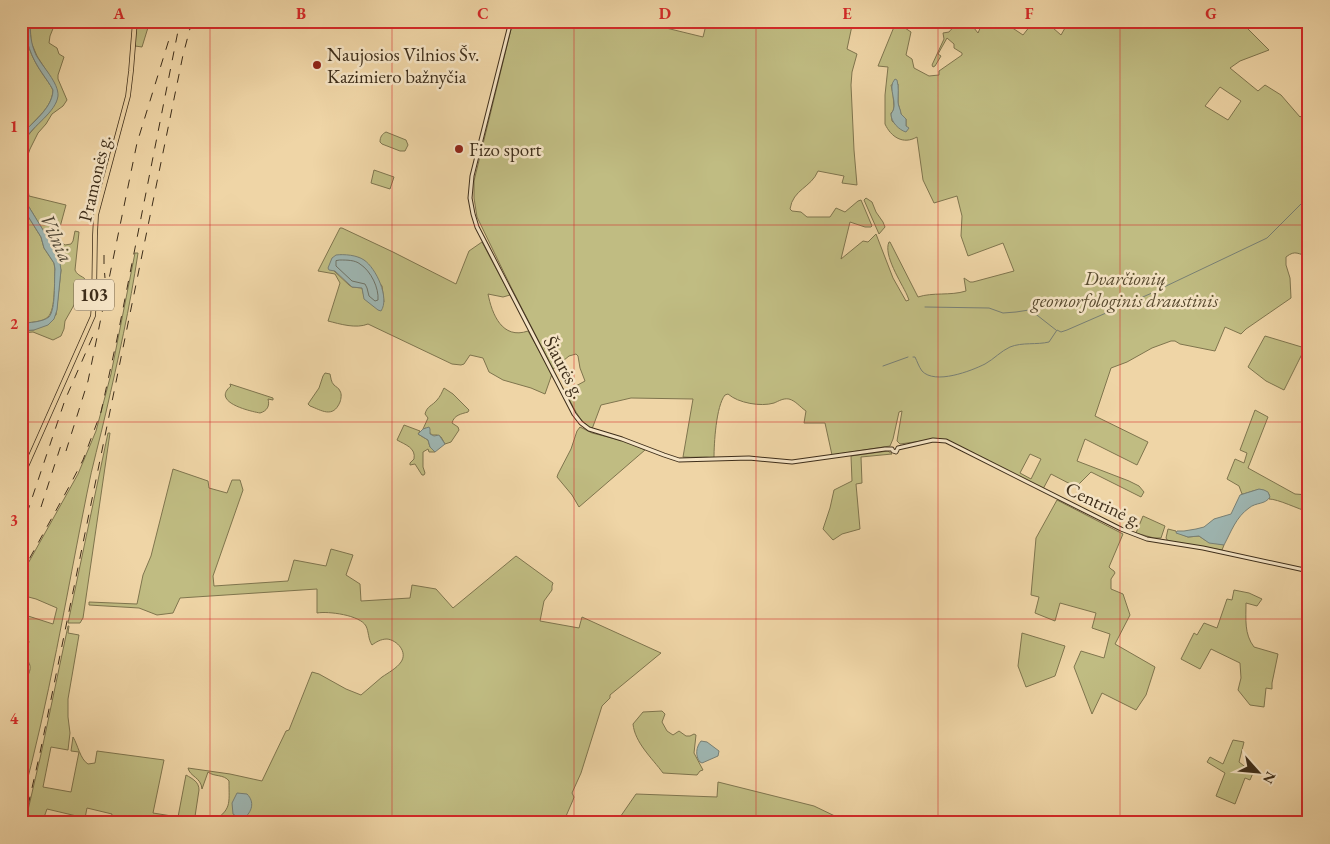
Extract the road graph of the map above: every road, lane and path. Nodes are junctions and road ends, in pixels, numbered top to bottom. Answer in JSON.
{"nodes":[{"id":1,"x":135,"y":21,"type":"edge"},
{"id":2,"x":511,"y":21,"type":"edge"},
{"id":3,"x":895,"y":449,"type":"joint"},
{"id":4,"x":21,"y":478,"type":"edge"},
{"id":5,"x":1309,"y":571,"type":"edge"}],
"edges":[{"from":1,"to":4,"type":"main road","name":"Pramonės g.","number":"103"},
{"from":2,"to":3,"type":"main road","name":"Šiaurės g."},
{"from":3,"to":5,"type":"main road","name":"Centrinė g."}]}
